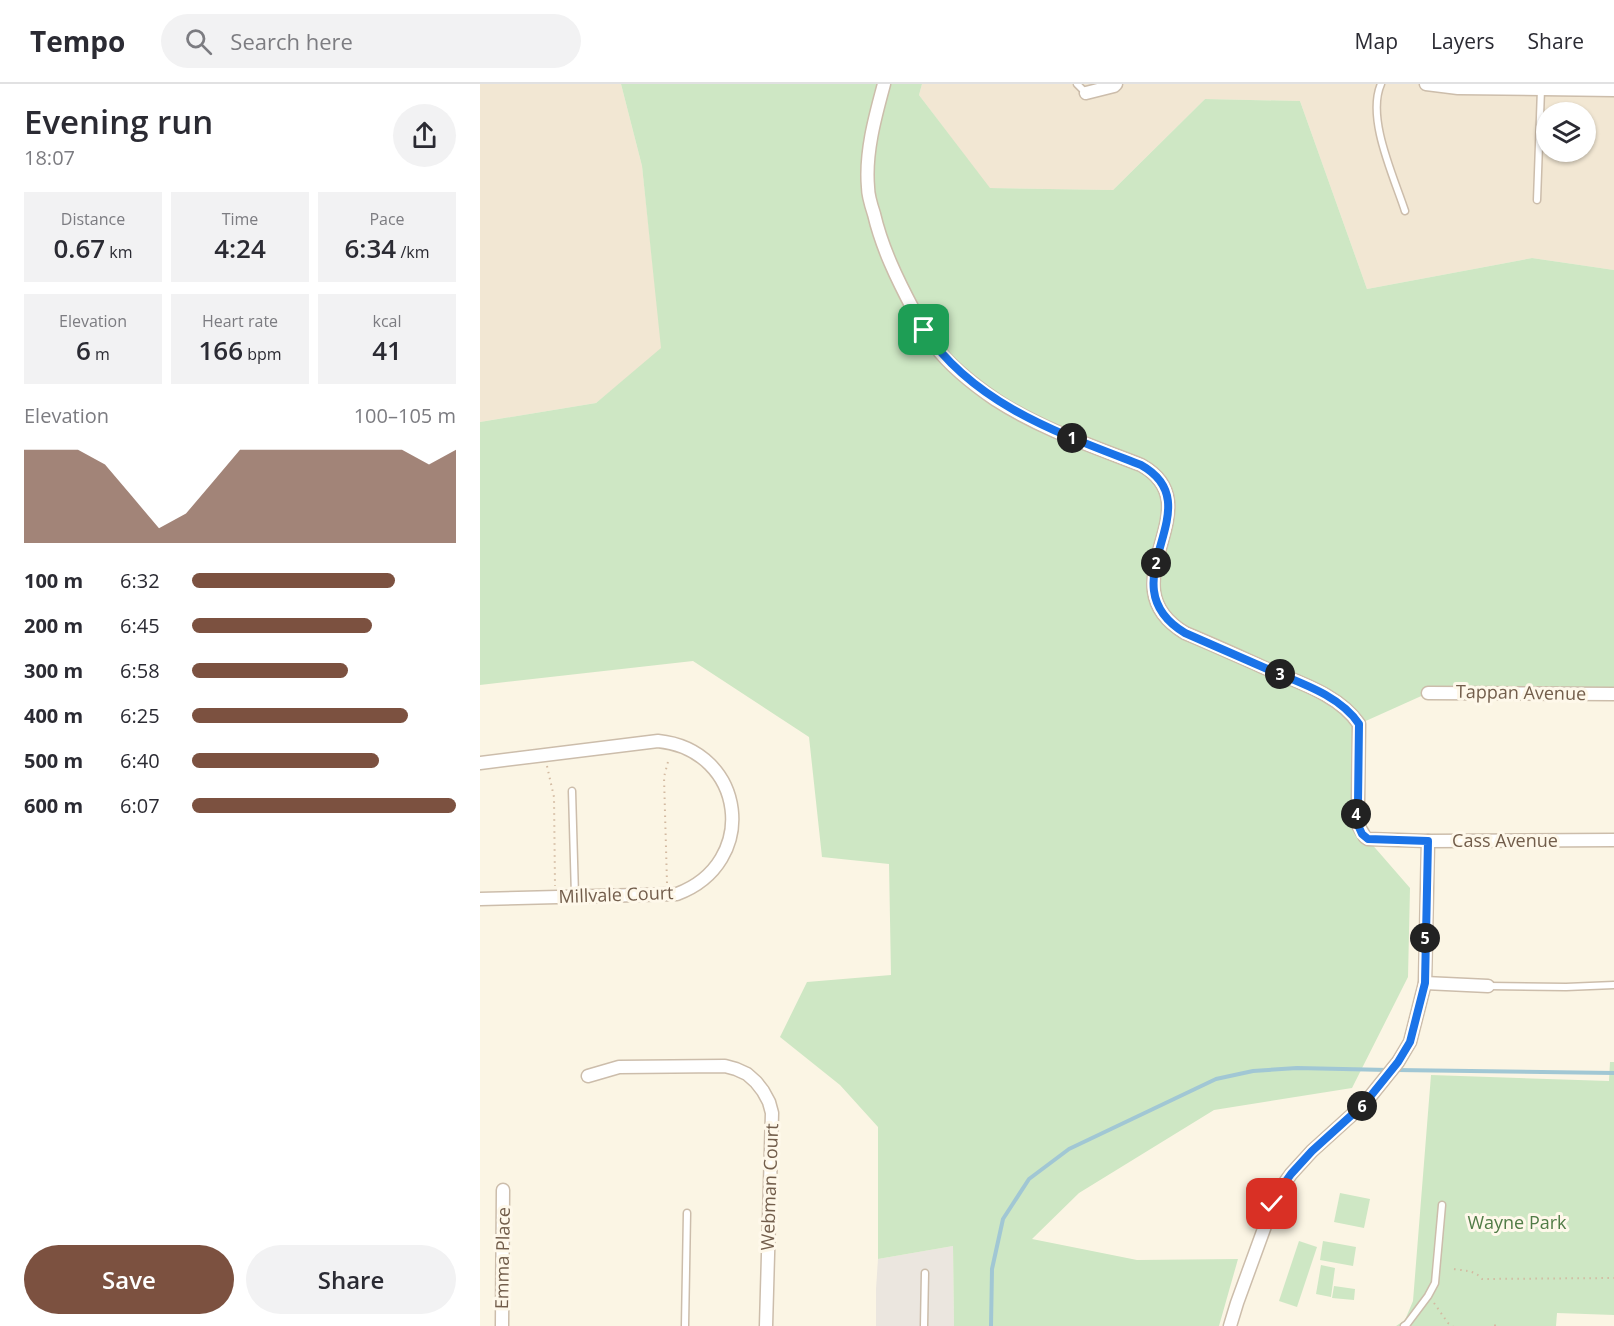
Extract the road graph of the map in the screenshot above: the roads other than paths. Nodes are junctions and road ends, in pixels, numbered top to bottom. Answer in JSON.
{"nodes":[{"id":1,"x":884,"y":84,"type":"edge"},
{"id":2,"x":1116,"y":84,"type":"edge"},
{"id":3,"x":1381,"y":84,"type":"edge"},
{"id":4,"x":1426,"y":84,"type":"edge"},
{"id":5,"x":1592,"y":87,"type":"edge"},
{"id":6,"x":1081,"y":89,"type":"edge"},
{"id":7,"x":1540,"y":89,"type":"junction"},
{"id":8,"x":1614,"y":90,"type":"edge"},
{"id":9,"x":1537,"y":200,"type":"dead end"},
{"id":10,"x":1405,"y":211,"type":"dead end"},
{"id":11,"x":1428,"y":693,"type":"dead end"},
{"id":12,"x":1614,"y":694,"type":"edge"},
{"id":13,"x":480,"y":763,"type":"edge"},
{"id":14,"x":572,"y":791,"type":"dead end"},
{"id":15,"x":1614,"y":840,"type":"edge"},
{"id":16,"x":1428,"y":841,"type":"junction"},
{"id":17,"x":575,"y":897,"type":"junction"},
{"id":18,"x":480,"y":899,"type":"edge"},
{"id":19,"x":1425,"y":983,"type":"junction"},
{"id":20,"x":1614,"y":985,"type":"edge"},
{"id":21,"x":1488,"y":986,"type":"joint"},
{"id":22,"x":588,"y":1076,"type":"dead end"},
{"id":23,"x":503,"y":1190,"type":"dead end"},
{"id":24,"x":1442,"y":1205,"type":"dead end"},
{"id":25,"x":687,"y":1213,"type":"dead end"},
{"id":26,"x":925,"y":1273,"type":"dead end"},
{"id":27,"x":502,"y":1326,"type":"edge"},
{"id":28,"x":685,"y":1326,"type":"edge"},
{"id":29,"x":766,"y":1326,"type":"edge"},
{"id":30,"x":924,"y":1326,"type":"edge"},
{"id":31,"x":1230,"y":1326,"type":"edge"},
{"id":32,"x":1404,"y":1326,"type":"edge"}],
"edges":[{"from":1,"to":16,"type":"street","name":"Cass Avenue"},
{"from":2,"to":6,"type":"street"},
{"from":3,"to":10,"type":"lane"},
{"from":4,"to":7,"type":"street"},
{"from":5,"to":7,"type":"street"},
{"from":5,"to":8,"type":"street"},
{"from":7,"to":9,"type":"lane"},
{"from":11,"to":12,"type":"street","name":"Tappan Avenue"},
{"from":13,"to":17,"type":"street","name":"Millvale Court"},
{"from":14,"to":17,"type":"lane"},
{"from":15,"to":16,"type":"street","name":"Cass Avenue"},
{"from":16,"to":19,"type":"street"},
{"from":17,"to":18,"type":"street","name":"Millvale Court"},
{"from":19,"to":21,"type":"street"},
{"from":19,"to":31,"type":"street"},
{"from":20,"to":21,"type":"lane"},
{"from":22,"to":29,"type":"street","name":"Webman Court"},
{"from":23,"to":27,"type":"street","name":"Emma Place"},
{"from":24,"to":32,"type":"lane"},
{"from":25,"to":28,"type":"lane"},
{"from":26,"to":30,"type":"lane"}]}
